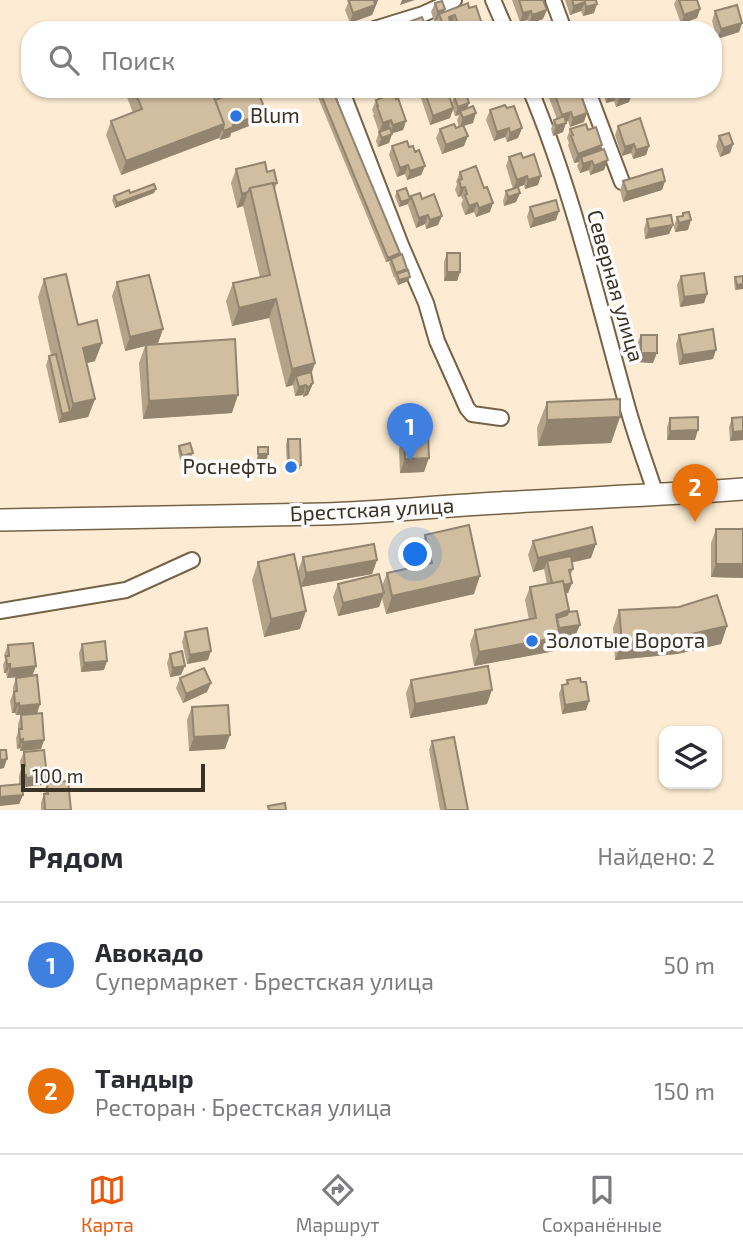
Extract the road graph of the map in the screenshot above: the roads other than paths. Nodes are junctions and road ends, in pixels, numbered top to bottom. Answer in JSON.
{"nodes":[{"id":1,"x":454,"y":0,"type":"edge"},
{"id":2,"x":494,"y":0,"type":"edge"},
{"id":3,"x":553,"y":0,"type":"edge"},
{"id":4,"x":400,"y":21,"type":"edge"},
{"id":5,"x":502,"y":21,"type":"edge"},
{"id":6,"x":561,"y":21,"type":"edge"},
{"id":7,"x":344,"y":98,"type":"edge"},
{"id":8,"x":534,"y":98,"type":"edge"},
{"id":9,"x":590,"y":98,"type":"edge"},
{"id":10,"x":622,"y":182,"type":"edge"},
{"id":11,"x":501,"y":418,"type":"dead end"},
{"id":12,"x":743,"y":489,"type":"edge"},
{"id":13,"x":656,"y":495,"type":"junction"},
{"id":14,"x":0,"y":520,"type":"edge"},
{"id":15,"x":192,"y":560,"type":"dead end"},
{"id":16,"x":0,"y":611,"type":"edge"}],
"edges":[{"from":1,"to":4,"type":"street"},
{"from":2,"to":5,"type":"street"},
{"from":3,"to":6,"type":"street"},
{"from":7,"to":11,"type":"street"},
{"from":8,"to":13,"type":"street","name":"Северная улица"},
{"from":9,"to":10,"type":"street"},
{"from":12,"to":13,"type":"main road","name":"Брестская улица"},
{"from":13,"to":14,"type":"main road","name":"Брестская улица"},
{"from":15,"to":16,"type":"street"}]}
